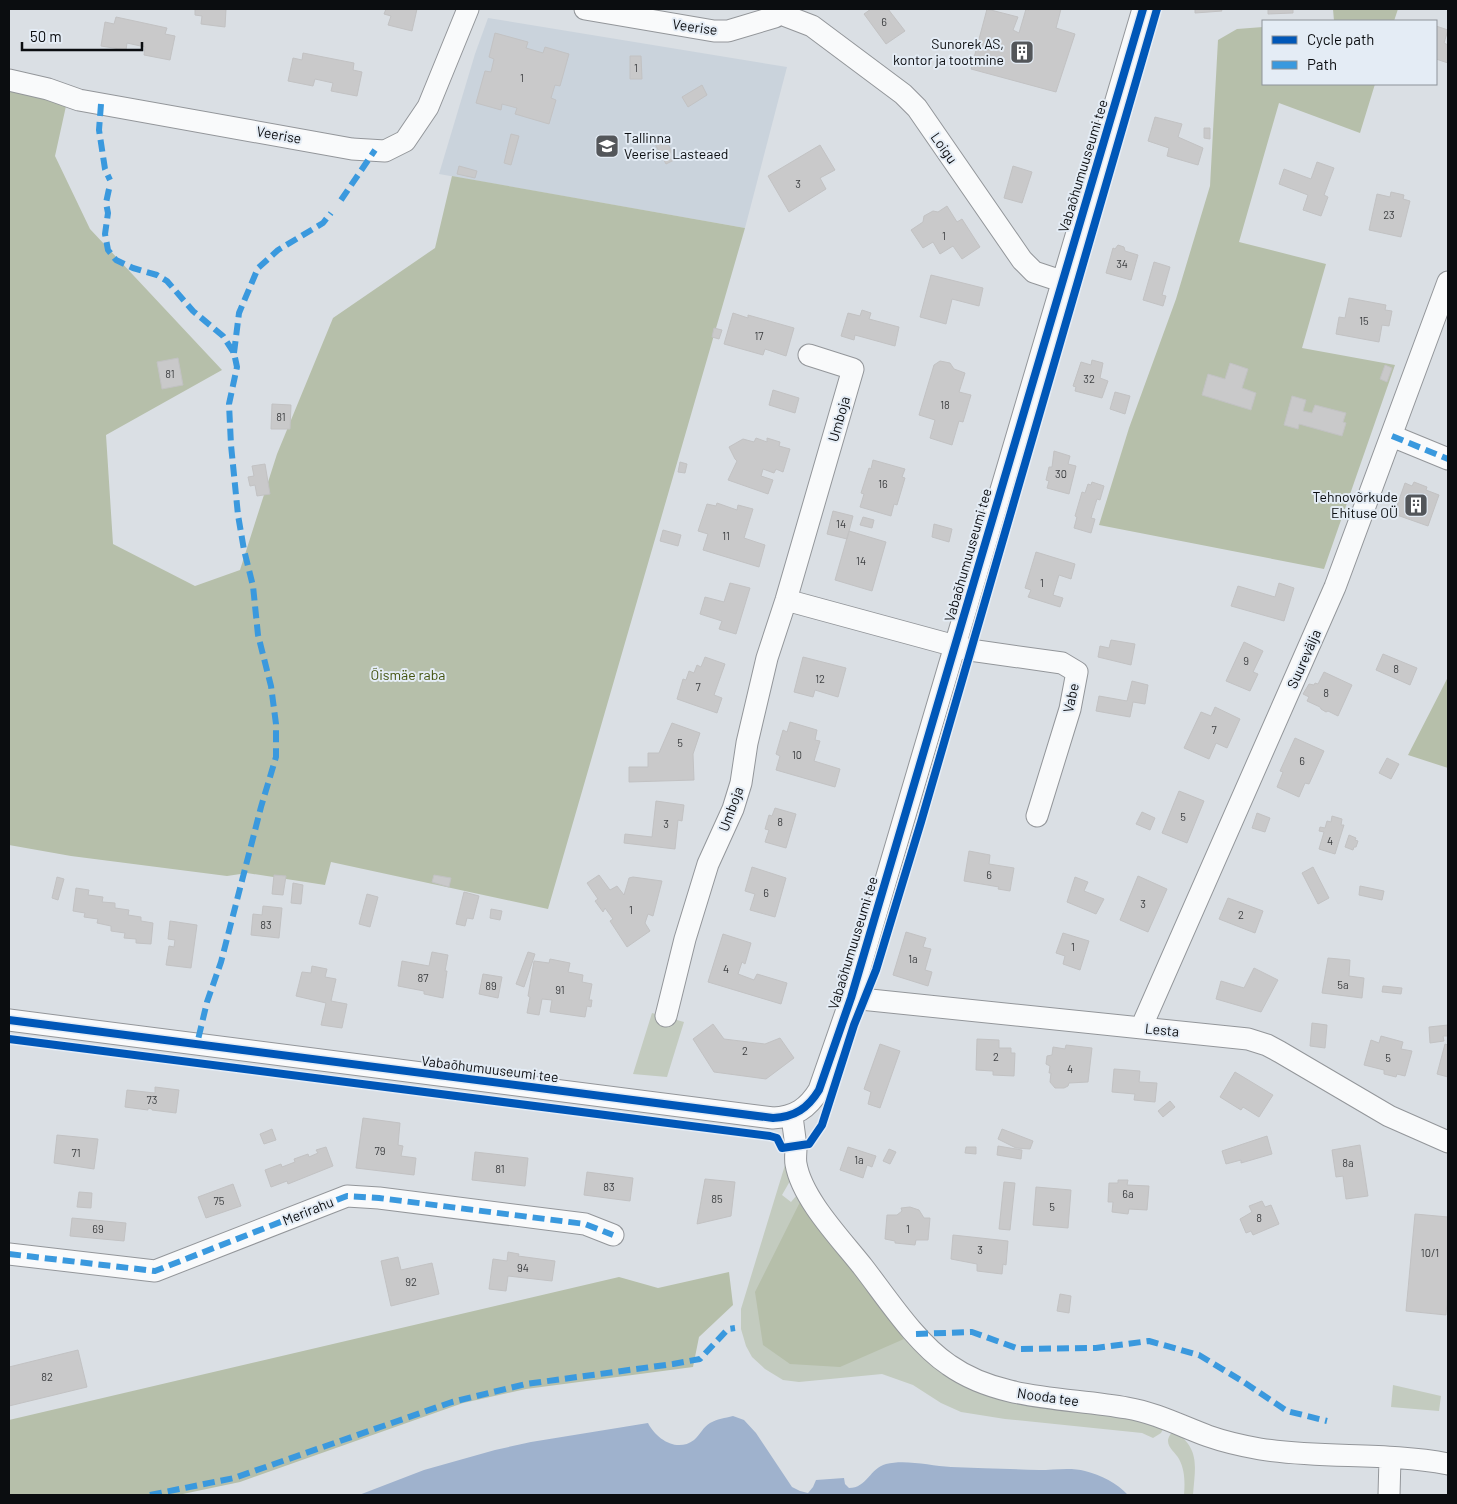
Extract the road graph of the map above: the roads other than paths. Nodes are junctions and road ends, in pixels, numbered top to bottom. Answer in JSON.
{"nodes":[{"id":1,"x":468,"y":9,"type":"edge"},
{"id":2,"x":585,"y":9,"type":"edge"},
{"id":3,"x":1143,"y":9,"type":"edge"},
{"id":4,"x":789,"y":14,"type":"edge"},
{"id":5,"x":750,"y":18,"type":"edge"},
{"id":6,"x":9,"y":80,"type":"edge"},
{"id":7,"x":1061,"y":281,"type":"junction"},
{"id":8,"x":1448,"y":282,"type":"edge"},
{"id":9,"x":809,"y":355,"type":"dead end"},
{"id":10,"x":1392,"y":436,"type":"junction"},
{"id":11,"x":1448,"y":459,"type":"edge"},
{"id":12,"x":786,"y":600,"type":"junction"},
{"id":13,"x":955,"y":646,"type":"junction"},
{"id":14,"x":1037,"y":816,"type":"dead end"},
{"id":15,"x":851,"y":998,"type":"junction"},
{"id":16,"x":666,"y":1016,"type":"dead end"},
{"id":17,"x":9,"y":1020,"type":"edge"},
{"id":18,"x":1141,"y":1028,"type":"junction"},
{"id":19,"x":792,"y":1115,"type":"junction"},
{"id":20,"x":1448,"y":1142,"type":"edge"},
{"id":21,"x":613,"y":1235,"type":"dead end"},
{"id":22,"x":9,"y":1254,"type":"edge"},
{"id":23,"x":1390,"y":1458,"type":"junction"},
{"id":24,"x":1448,"y":1464,"type":"edge"},
{"id":25,"x":1389,"y":1495,"type":"edge"}],
"edges":[{"from":1,"to":6,"type":"street","name":"Veerise"},
{"from":2,"to":5,"type":"street","name":"Veerise"},
{"from":3,"to":7,"type":"street","name":"Vabaõhumuuseumi tee"},
{"from":4,"to":5,"type":"street","name":"Veerise"},
{"from":4,"to":7,"type":"street","name":"Loigu"},
{"from":7,"to":13,"type":"street","name":"Vabaõhumuuseumi tee"},
{"from":8,"to":10,"type":"street","name":"Suurevälja"},
{"from":9,"to":12,"type":"street","name":"Umboja"},
{"from":10,"to":11,"type":"street"},
{"from":10,"to":18,"type":"street","name":"Suurevälja"},
{"from":12,"to":13,"type":"street"},
{"from":12,"to":16,"type":"street","name":"Umboja"},
{"from":13,"to":14,"type":"street","name":"Vabe"},
{"from":13,"to":15,"type":"street","name":"Vabaõhumuuseumi tee"},
{"from":15,"to":18,"type":"street","name":"Lesta"},
{"from":15,"to":19,"type":"street","name":"Vabaõhumuuseumi tee"},
{"from":17,"to":19,"type":"street","name":"Vabaõhumuuseumi tee"},
{"from":18,"to":20,"type":"street","name":"Lesta"},
{"from":19,"to":23,"type":"street","name":"Nooda tee"},
{"from":21,"to":22,"type":"street","name":"Merirahu"},
{"from":23,"to":24,"type":"street","name":"Nooda tee"},
{"from":23,"to":25,"type":"street"}]}
